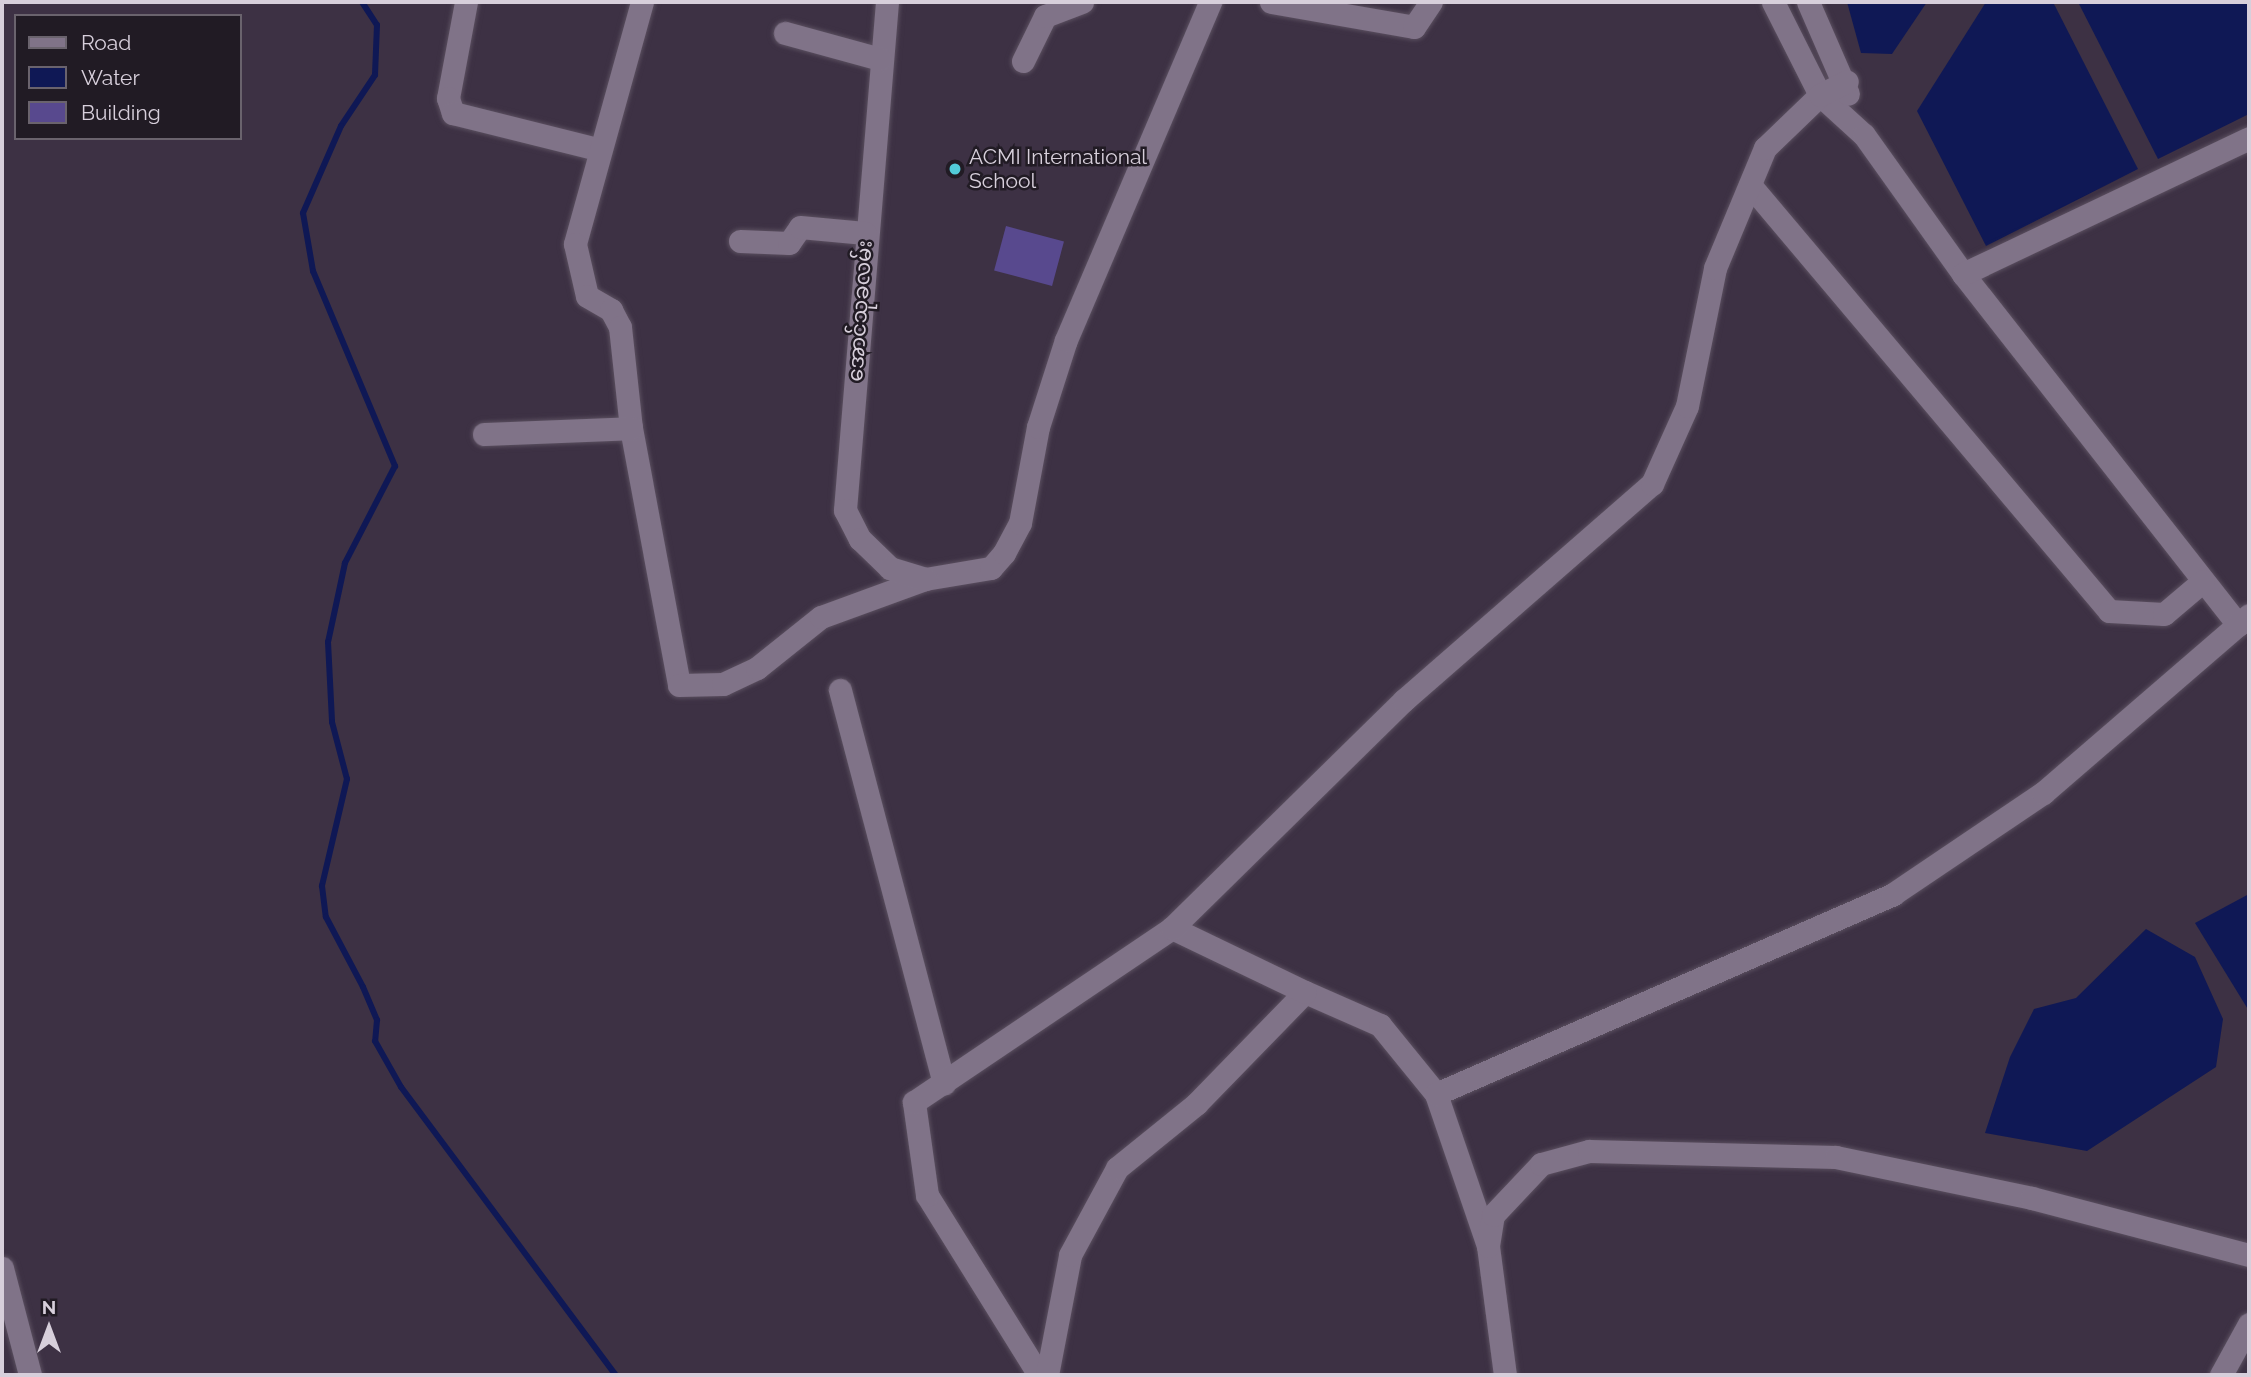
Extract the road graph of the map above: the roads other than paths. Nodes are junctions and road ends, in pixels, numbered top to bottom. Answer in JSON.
{"nodes":[{"id":1,"x":467,"y":2,"type":"edge"},
{"id":2,"x":642,"y":2,"type":"edge"},
{"id":3,"x":887,"y":2,"type":"edge"},
{"id":4,"x":1082,"y":2,"type":"edge"},
{"id":5,"x":1210,"y":2,"type":"edge"},
{"id":6,"x":1271,"y":2,"type":"edge"},
{"id":7,"x":1431,"y":2,"type":"edge"},
{"id":8,"x":1773,"y":2,"type":"edge"},
{"id":9,"x":1808,"y":2,"type":"edge"},
{"id":10,"x":785,"y":33,"type":"dead end"},
{"id":11,"x":880,"y":59,"type":"junction"},
{"id":12,"x":1023,"y":61,"type":"dead end"},
{"id":13,"x":1847,"y":80,"type":"junction"},
{"id":14,"x":1820,"y":95,"type":"junction"},
{"id":15,"x":1850,"y":118,"type":"junction"},
{"id":16,"x":2249,"y":138,"type":"edge"},
{"id":17,"x":597,"y":149,"type":"junction"},
{"id":18,"x":1750,"y":185,"type":"junction"},
{"id":19,"x":865,"y":233,"type":"junction"},
{"id":20,"x":740,"y":241,"type":"dead end"},
{"id":21,"x":1963,"y":274,"type":"junction"},
{"id":22,"x":631,"y":428,"type":"junction"},
{"id":23,"x":484,"y":435,"type":"dead end"},
{"id":24,"x":925,"y":579,"type":"junction"},
{"id":25,"x":2203,"y":581,"type":"junction"},
{"id":26,"x":2244,"y":620,"type":"edge"},
{"id":27,"x":840,"y":691,"type":"dead end"},
{"id":28,"x":1172,"y":928,"type":"junction"},
{"id":29,"x":1305,"y":992,"type":"junction"},
{"id":30,"x":944,"y":1083,"type":"junction"},
{"id":31,"x":1436,"y":1094,"type":"junction"},
{"id":32,"x":1488,"y":1246,"type":"junction"},
{"id":33,"x":2249,"y":1255,"type":"edge"},
{"id":34,"x":2,"y":1268,"type":"edge"},
{"id":35,"x":2246,"y":1337,"type":"edge"},
{"id":36,"x":30,"y":1375,"type":"edge"},
{"id":37,"x":1039,"y":1375,"type":"edge"},
{"id":38,"x":1047,"y":1375,"type":"edge"},
{"id":39,"x":1505,"y":1375,"type":"edge"},
{"id":40,"x":2221,"y":1375,"type":"edge"}],
"edges":[{"from":1,"to":17,"type":"street"},
{"from":2,"to":17,"type":"street"},
{"from":3,"to":11,"type":"street","name":"အောင်သုခလမ်း"},
{"from":4,"to":12,"type":"street"},
{"from":5,"to":24,"type":"street"},
{"from":6,"to":7,"type":"street"},
{"from":8,"to":14,"type":"street"},
{"from":9,"to":13,"type":"street"},
{"from":10,"to":11,"type":"street"},
{"from":11,"to":19,"type":"street","name":"အောင်သုခလမ်း"},
{"from":13,"to":14,"type":"street"},
{"from":13,"to":15,"type":"street"},
{"from":14,"to":15,"type":"street"},
{"from":14,"to":18,"type":"street"},
{"from":15,"to":21,"type":"street"},
{"from":16,"to":21,"type":"street"},
{"from":17,"to":22,"type":"street"},
{"from":18,"to":25,"type":"street"},
{"from":18,"to":28,"type":"street"},
{"from":19,"to":20,"type":"street"},
{"from":19,"to":24,"type":"street","name":"အောင်သုခလမ်း"},
{"from":21,"to":25,"type":"street"},
{"from":22,"to":23,"type":"street"},
{"from":22,"to":24,"type":"street"},
{"from":25,"to":26,"type":"street"},
{"from":26,"to":31,"type":"street"},
{"from":27,"to":30,"type":"street"},
{"from":28,"to":29,"type":"street"},
{"from":28,"to":30,"type":"street"},
{"from":29,"to":31,"type":"street"},
{"from":29,"to":38,"type":"street"},
{"from":30,"to":37,"type":"street"},
{"from":31,"to":32,"type":"street"},
{"from":32,"to":33,"type":"street"},
{"from":32,"to":39,"type":"street"},
{"from":34,"to":36,"type":"street"},
{"from":35,"to":40,"type":"street"}]}
